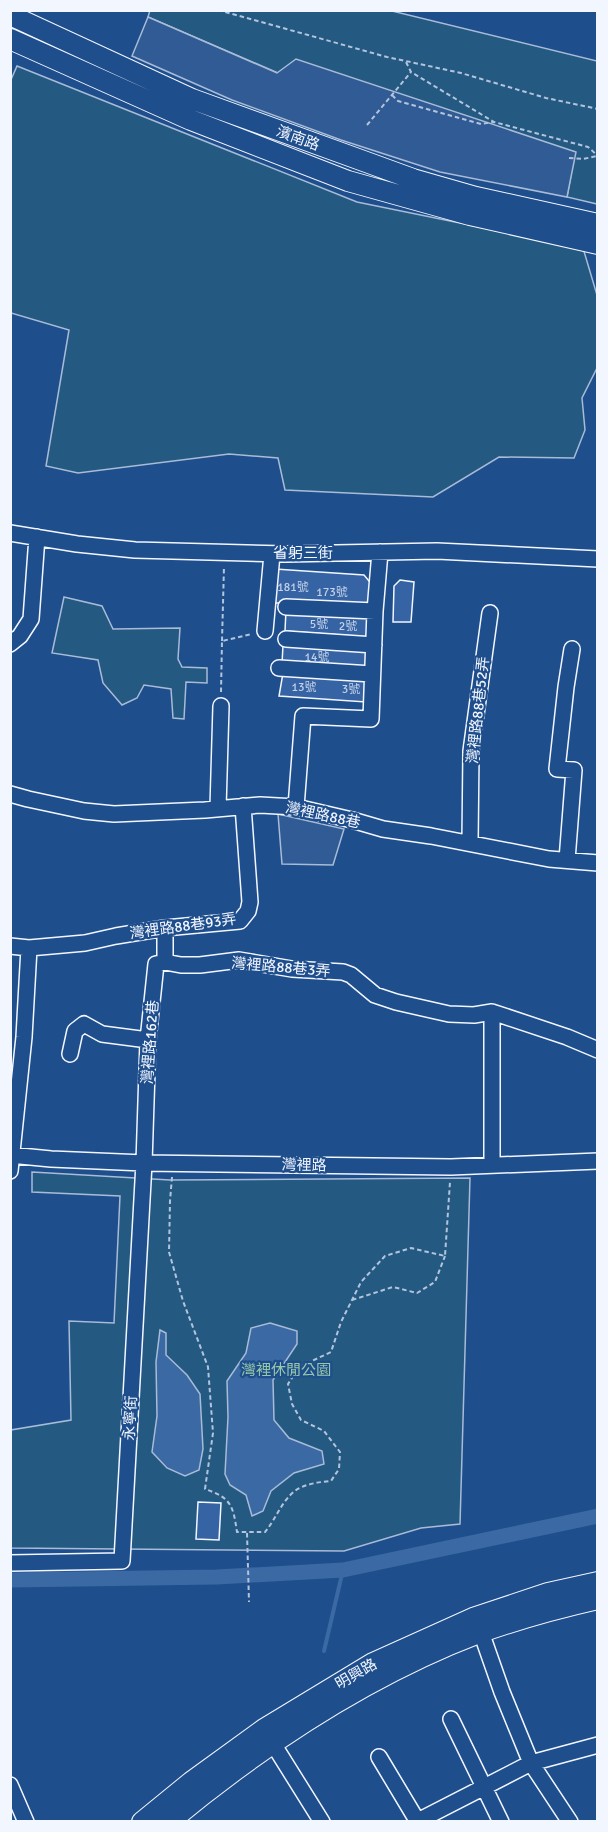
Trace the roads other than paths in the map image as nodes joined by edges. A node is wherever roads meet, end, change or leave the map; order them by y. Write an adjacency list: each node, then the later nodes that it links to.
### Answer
1 (17, 18): 2 (street); 3 (main road, 濱南路)
2 (11, 42): 4 (main road, 濱南路)
3 (597, 224)
4 (597, 244)
5 (10, 533): 6 (street, 省躬三街)
6 (37, 537): 8 (street, 省躬三街); 15 (street)
7 (380, 552): 8 (street, 省躬三街); 9 (street, 省躬三街); 11 (street)
8 (272, 554): 13 (street)
9 (597, 559)
10 (286, 607): 11 (street)
11 (375, 611): 16 (street)
12 (490, 612): 25 (street, 灣裡路88巷52弄)
13 (265, 631)
14 (286, 639): 16 (street)
15 (10, 644)
16 (374, 645): 19 (street)
17 (572, 649): 26 (street)
18 (279, 668): 19 (street)
19 (372, 674): 23 (street)
20 (221, 706): 24 (street)
21 (10, 794): 24 (street, 灣裡路88巷)
22 (243, 806): 23 (street, 灣裡路88巷); 24 (street, 灣裡路88巷); 28 (street, 灣裡路88巷93弄)
23 (296, 807): 25 (street, 灣裡路88巷)
24 (218, 808)
25 (470, 843): 26 (street, 灣裡路88巷)
26 (567, 860): 27 (street, 灣裡路88巷)
27 (597, 863)
28 (165, 928): 30 (street, 灣裡路88巷93弄); 31 (street, 灣裡路162巷)
29 (10, 946): 30 (street, 灣裡路88巷93弄)
30 (29, 948): 36 (street)
31 (165, 962): 32 (street, 灣裡路88巷3弄); 33 (street, 灣裡路162巷)
32 (492, 1012): 34 (street, 灣裡路88巷3弄); 39 (street)
33 (148, 1040): 35 (street); 38 (street, 灣裡路162巷)
34 (597, 1050)
35 (70, 1054)
36 (11, 1155): 38 (street, 灣裡路); 40 (street)
37 (597, 1161): 39 (street, 灣裡路)
38 (144, 1163): 39 (street, 灣裡路); 41 (street, 永寧街)
39 (492, 1165)
40 (10, 1172)
41 (10, 1563)
42 (597, 1582): 46 (main road, 明興路)
43 (597, 1599): 44 (main road, 明興路)
44 (480, 1632): 46 (main road, 明興路); 49 (street)
45 (452, 1719): 51 (street)
46 (268, 1736): 53 (main road, 明興路); 54 (main road, 明興路); 55 (street)
47 (597, 1745): 49 (street)
48 (379, 1757): 56 (street)
49 (531, 1763): 51 (street); 58 (street)
50 (10, 1785): 52 (street)
51 (484, 1786): 56 (street); 57 (street)
52 (26, 1821)
53 (142, 1821)
54 (169, 1821)
55 (322, 1821)
56 (418, 1821)
57 (501, 1821)
58 (570, 1821)

